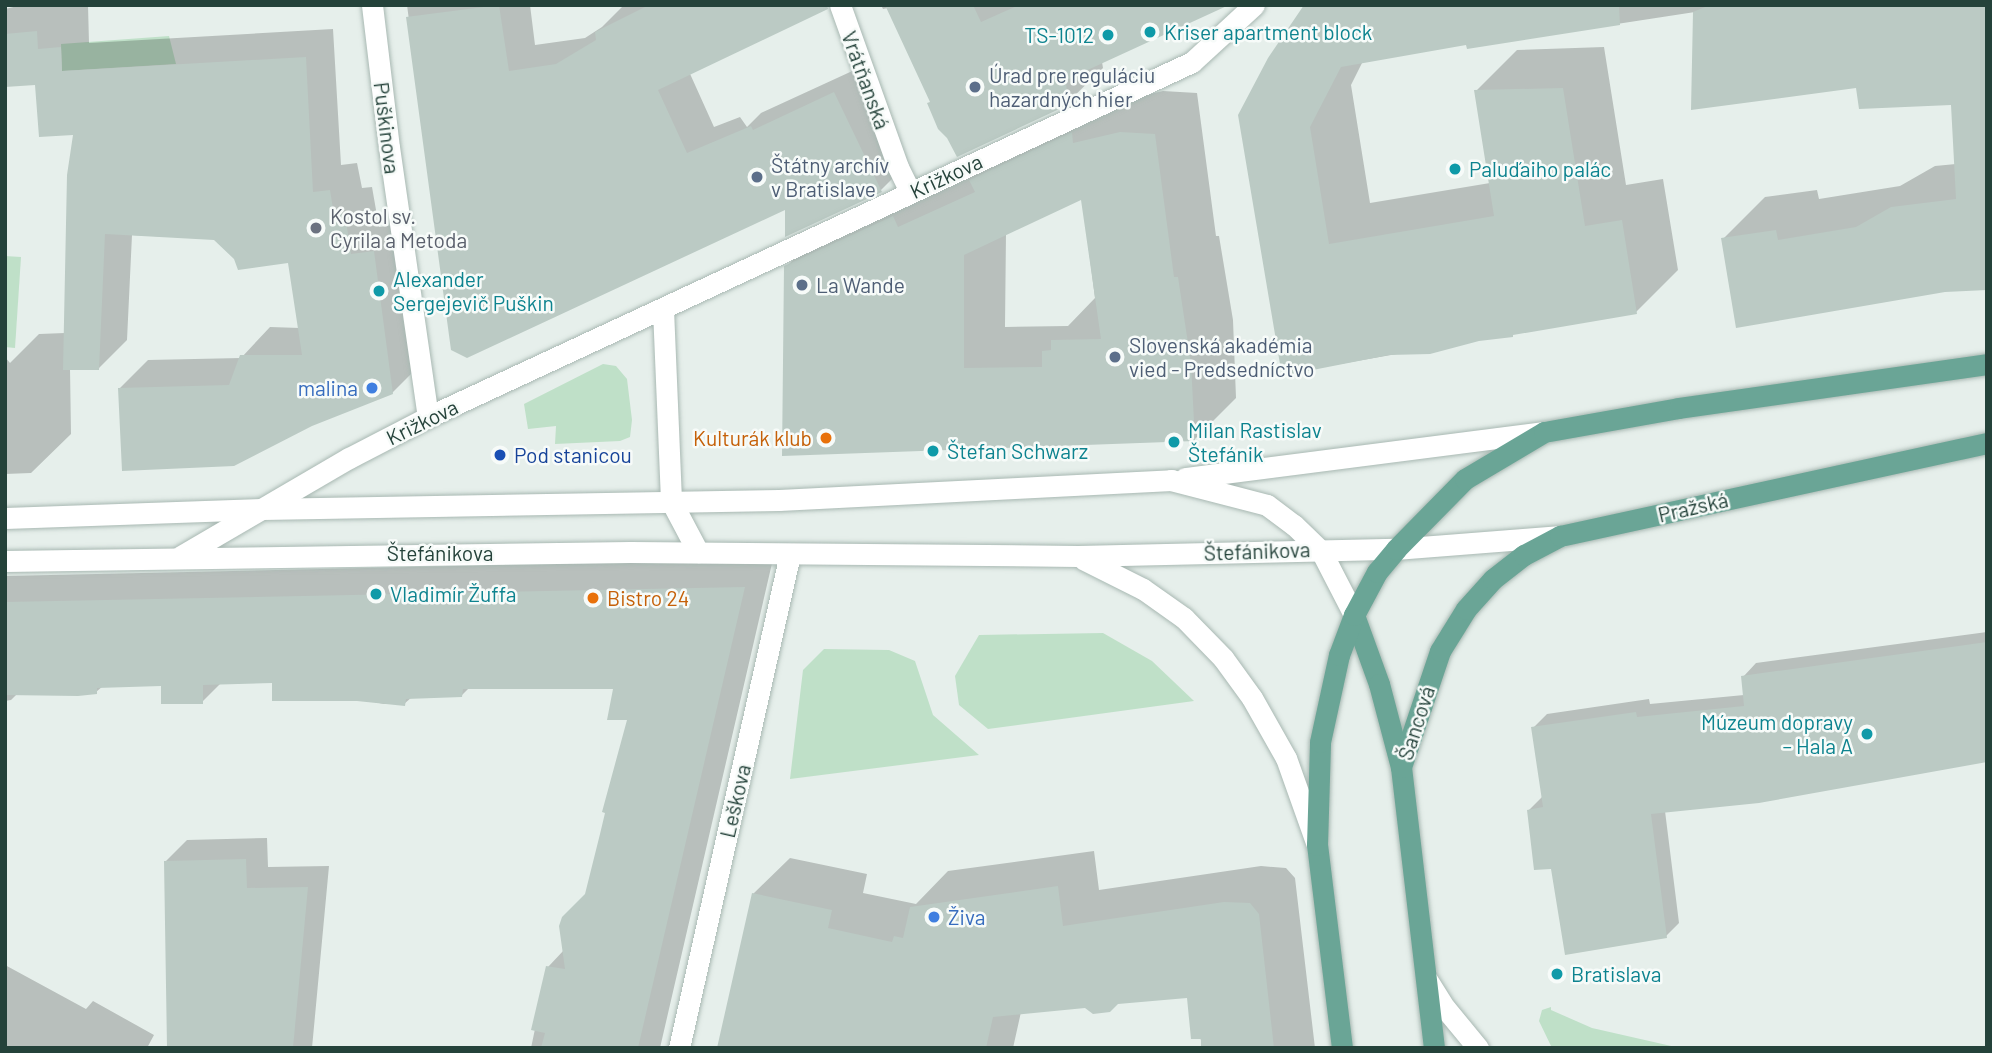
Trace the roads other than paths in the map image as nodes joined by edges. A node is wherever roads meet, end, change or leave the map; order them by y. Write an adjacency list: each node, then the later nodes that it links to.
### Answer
1 (372, 5): 7 (main road, Puškinova)
2 (840, 5): 4 (main road, Vrátňanská)
3 (1254, 5): 4 (main road, Križkova)
4 (910, 192): 5 (main road, Križkova)
5 (663, 309): 7 (main road, Križkova); 11 (main road)
6 (1987, 364): 8 (main road)
7 (428, 417): 12 (main road, Križkova)
8 (1544, 432): 10 (main road); 15 (main road)
9 (1987, 443): 14 (main road, Pražská)
10 (1171, 480): 11 (main road, Štefánikova); 16 (main road, Štefánikova)
11 (671, 501): 12 (main road, Štefánikova); 17 (main road)
12 (262, 509): 13 (main road, Štefánikova); 19 (main road, Štefánikova)
13 (5, 518)
14 (1560, 536): 15 (main road, Pražská); 23 (main road, Šancová)
15 (1396, 549): 16 (main road, Pražská); 22 (main road)
16 (1321, 551): 20 (main road, Štefánikova); 22 (main road)
17 (698, 552): 18 (main road, Štefánikova); 19 (main road, Štefánikova)
18 (790, 554): 20 (main road, Štefánikova); 26 (main road, Leškova)
19 (181, 556): 21 (main road, Štefánikova)
20 (1077, 556): 24 (main road)
21 (5, 561)
22 (1354, 615): 23 (main road); 24 (main road)
23 (1401, 767): 25 (main road, Šancová)
24 (1317, 845): 27 (main road)
25 (1426, 978): 28 (main road, Šancová); 29 (main road)
26 (679, 1048)
27 (1342, 1048)
28 (1434, 1048)
29 (1478, 1048)

